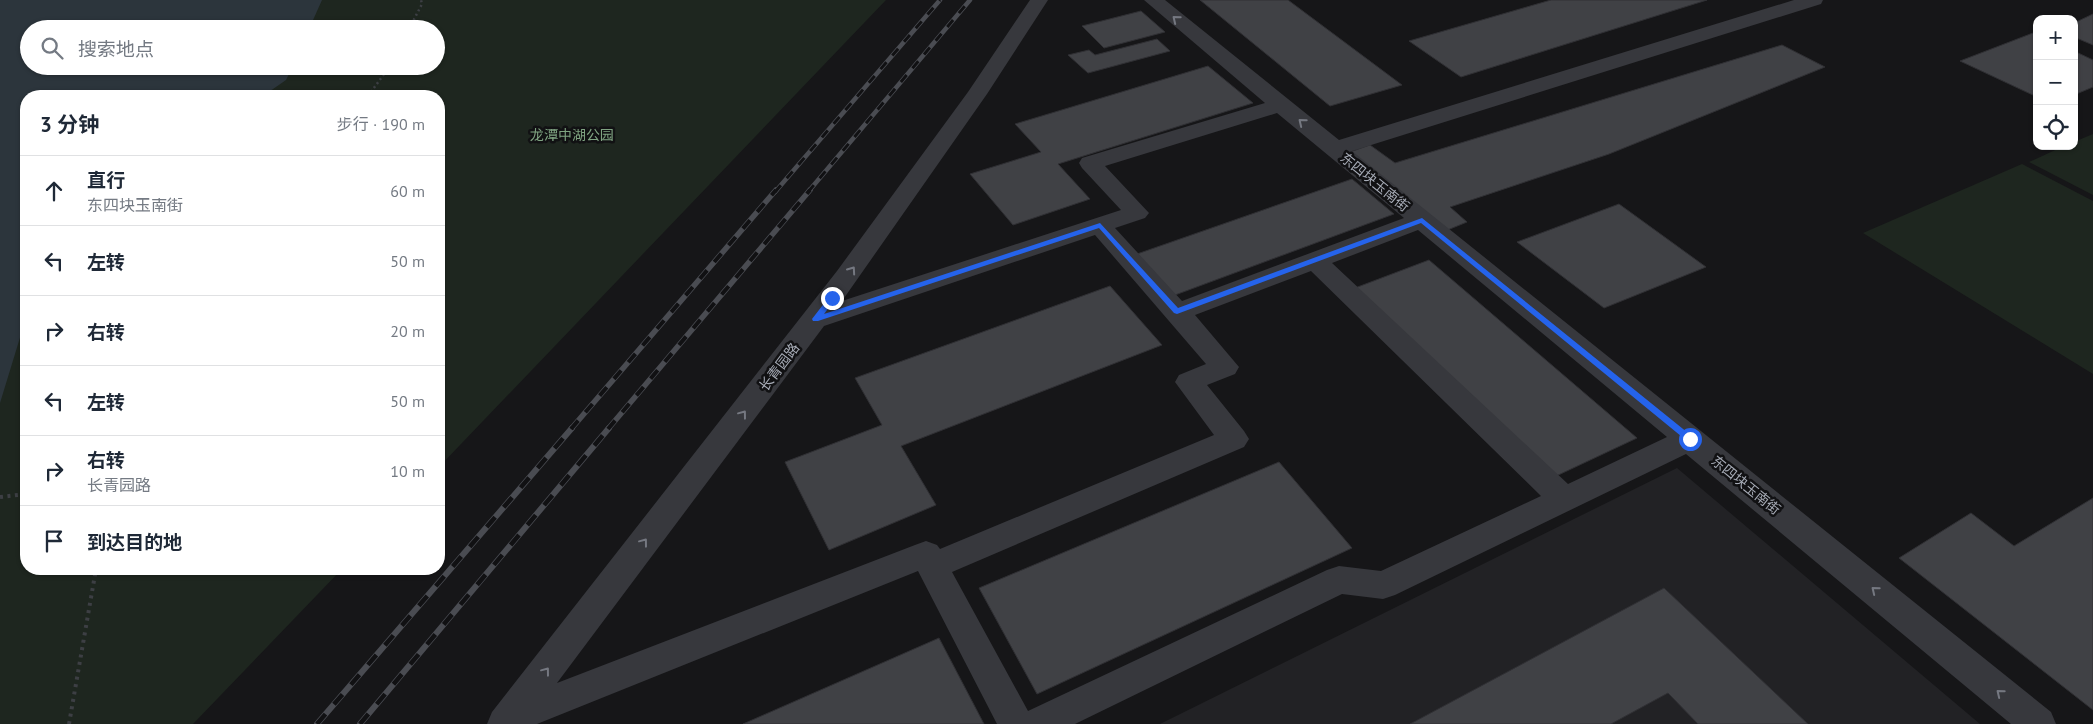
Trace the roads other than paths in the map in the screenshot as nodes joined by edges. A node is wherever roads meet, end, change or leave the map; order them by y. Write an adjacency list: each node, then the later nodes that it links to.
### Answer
1 (1039, 0): 10 (street, 长青园路, one-way to 1)
2 (1153, 0): 4 (street, 东四块玉南街, one-way to 2)
3 (1814, 0): 5 (street)
4 (1281, 105): 5 (street, 东四块玉南街, one-way to 4); 7 (street)
5 (1335, 149): 6 (street, 东四块玉南街)
6 (1422, 220): 8 (street); 11 (street, 东四块玉南街)
7 (1100, 226): 9 (street); 10 (street)
8 (1314, 260): 9 (street); 12 (street)
9 (1177, 312): 13 (street)
10 (816, 319): 14 (street, 长青园路, one-way to 10)
11 (1690, 439): 12 (street); 17 (street, 东四块玉南街, one-way to 11)
12 (1564, 499): 16 (street)
13 (932, 566): 14 (street); 15 (street)
14 (508, 721)
15 (1016, 724)
16 (1038, 724)
17 (2038, 724)

